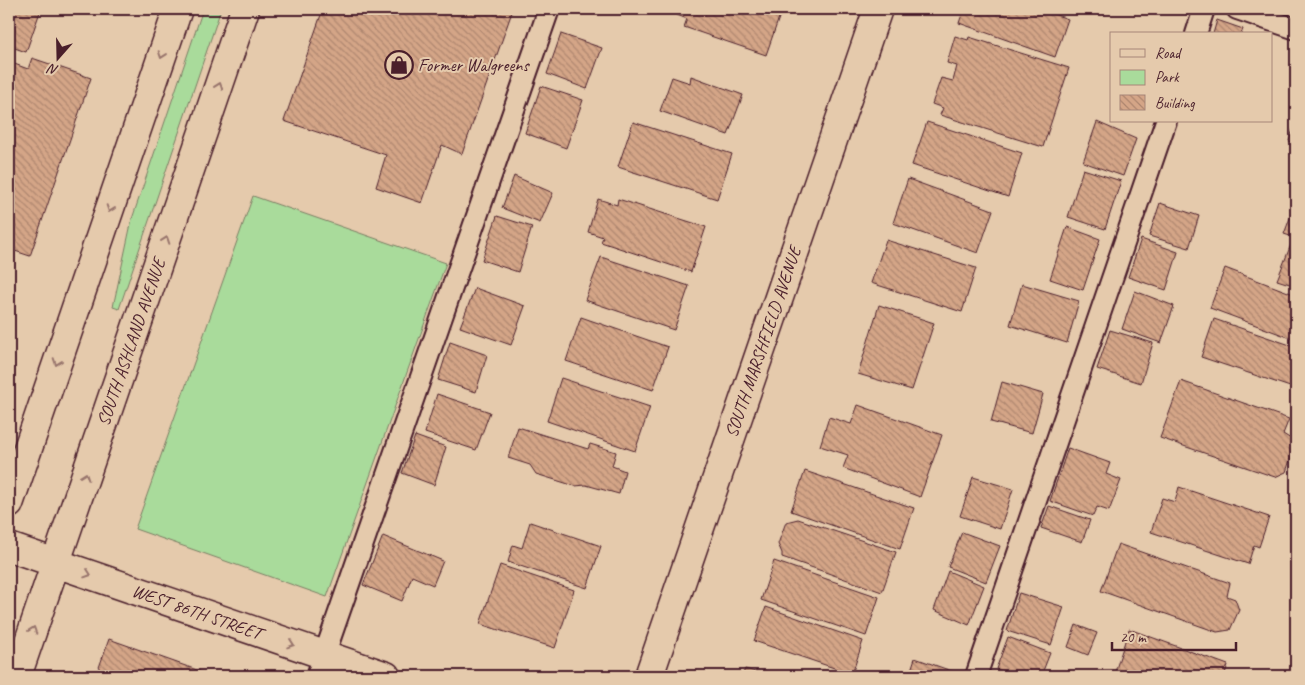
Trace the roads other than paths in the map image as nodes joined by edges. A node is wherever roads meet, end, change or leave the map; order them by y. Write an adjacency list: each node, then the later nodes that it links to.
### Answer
1 (178, 9): 10 (main road, one-way to 10)
2 (245, 9): 12 (main road, SOUTH ASHLAND AVENUE, one-way to 2)
3 (549, 9): 13 (lane)
4 (878, 9): 16 (main road, SOUTH MARSHFIELD AVENUE)
5 (1204, 9): 8 (lane)
6 (1237, 9): 7 (lane)
7 (1296, 29)
8 (1197, 32)
9 (1166, 122): 17 (lane)
10 (9, 504)
11 (9, 547): 12 (main road, WEST 86TH STREET)
12 (56, 563): 13 (main road, WEST 86TH STREET, one-way to 13); 14 (main road, SOUTH ASHLAND AVENUE, one-way to 12)
13 (320, 666): 15 (main road, WEST 86TH STREET)
14 (17, 676)
15 (386, 676)
16 (649, 676)
17 (976, 676)

